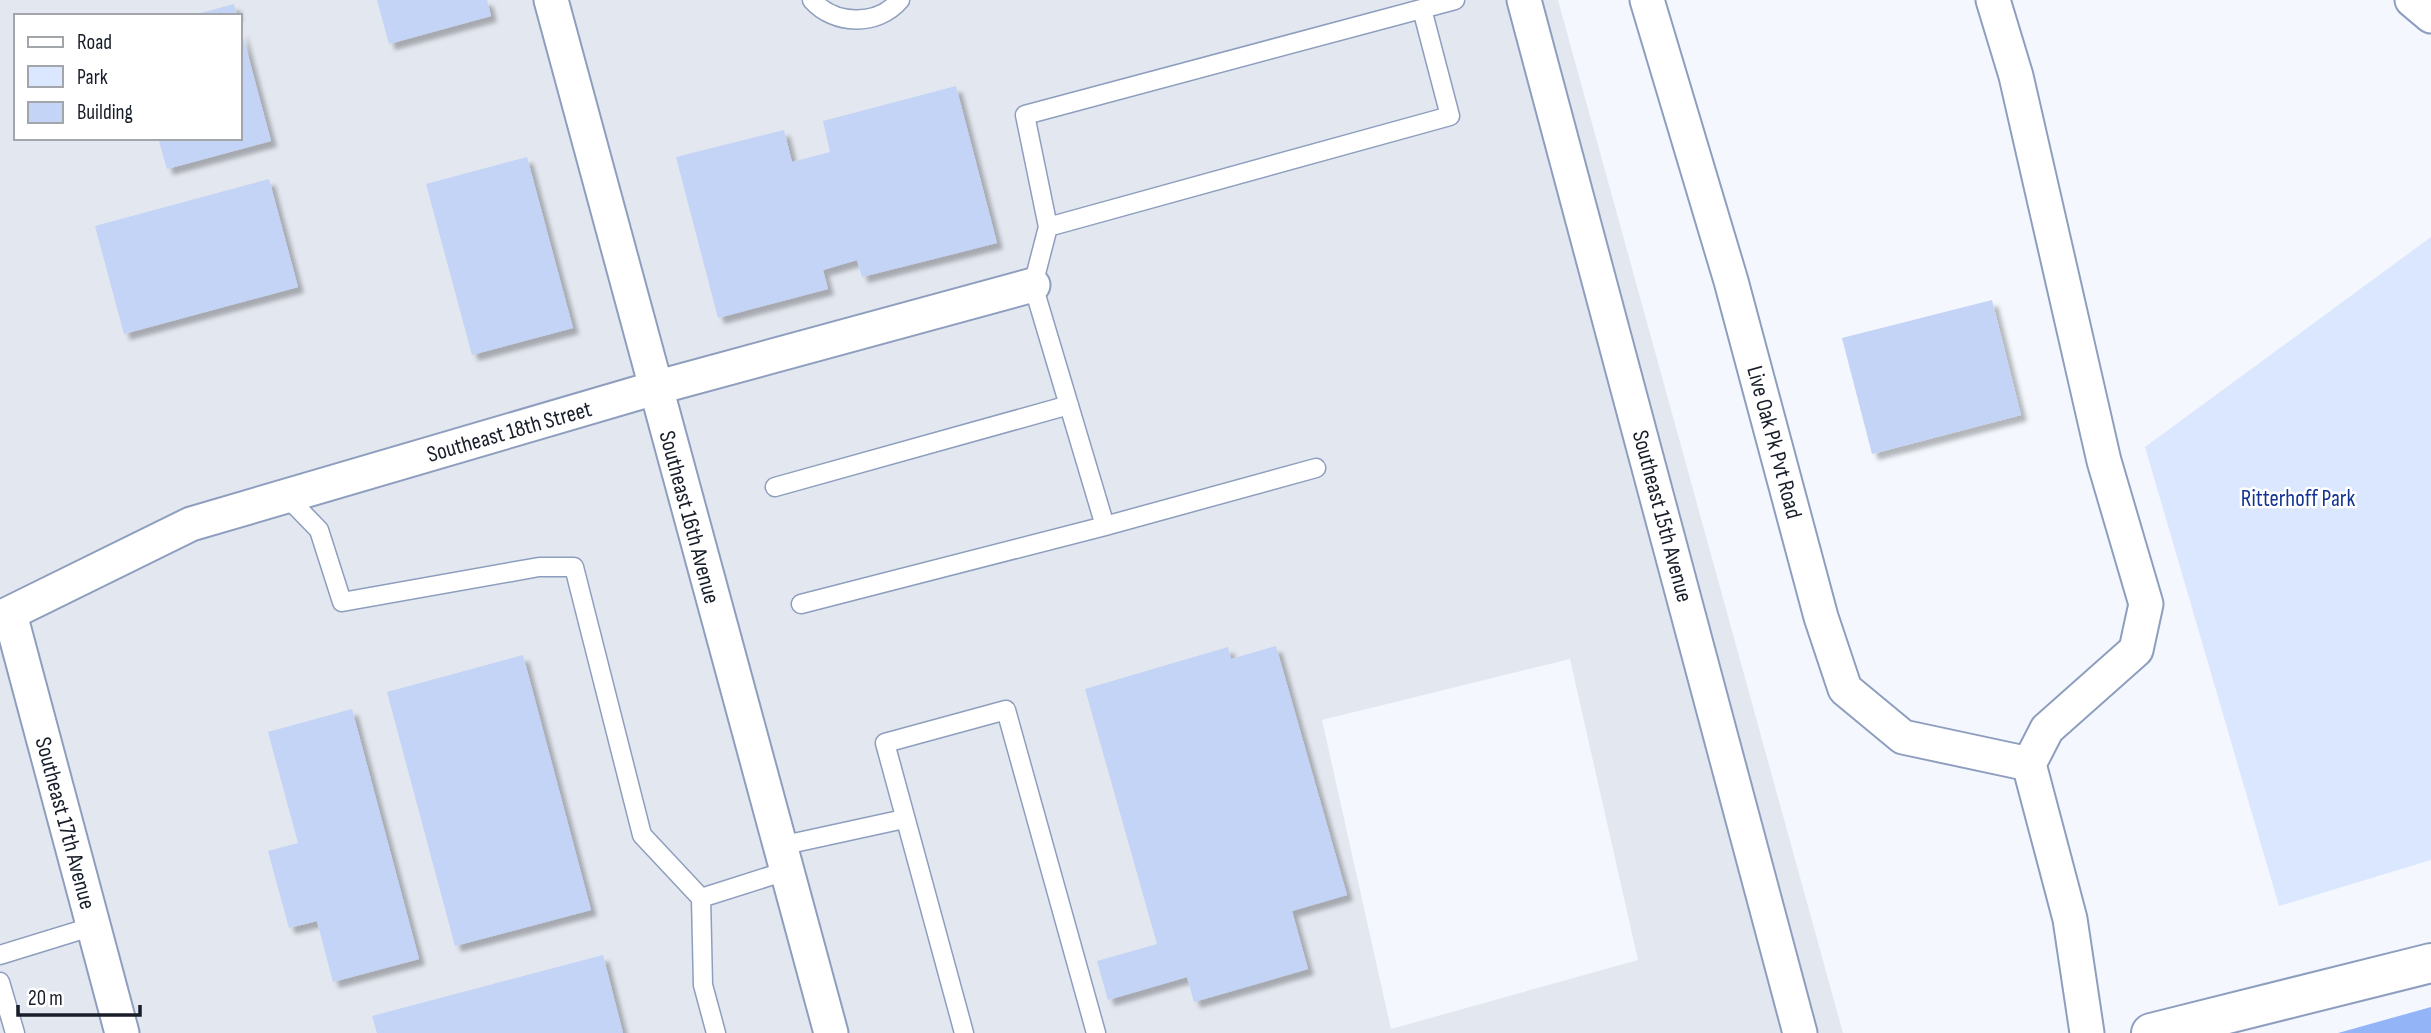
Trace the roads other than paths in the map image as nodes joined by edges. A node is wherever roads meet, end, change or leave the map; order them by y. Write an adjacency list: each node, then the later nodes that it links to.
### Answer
1 (551, 0): 13 (street, Southeast 16th Avenue)
2 (812, 0): 3 (lane)
3 (900, 0)
4 (1455, 0): 9 (lane)
5 (1524, 0): 35 (street, Southeast 15th Avenue)
6 (1647, 0): 21 (street, Live Oak Pk Pvt Road)
7 (1993, 0): 21 (street)
8 (2413, 0): 10 (street)
9 (1422, 9): 11 (lane); 11 (lane)
10 (2431, 16)
11 (1048, 227): 12 (lane)
12 (1033, 285): 13 (street, Southeast 18th Street); 14 (lane)
13 (655, 388): 17 (street, Southeast 18th Street); 23 (street, Southeast 16th Avenue)
14 (1069, 405): 16 (lane); 18 (lane)
15 (1316, 468): 18 (lane)
16 (775, 487)
17 (285, 495): 20 (street, Southeast 18th Street); 24 (lane)
18 (1105, 526): 19 (lane)
19 (801, 604)
20 (5, 616): 25 (street, Southeast 17th Avenue)
21 (2029, 764): 36 (street)
22 (904, 819): 23 (lane); 33 (lane); 34 (lane)
23 (783, 858): 24 (lane); 32 (street, Southeast 16th Avenue)
24 (701, 898): 31 (lane)
25 (94, 926): 26 (lane); 30 (street, Southeast 17th Avenue)
26 (0, 955)
27 (2431, 963): 37 (main road)
28 (0, 982): 29 (lane)
29 (15, 1033)
30 (122, 1033)
31 (716, 1033)
32 (831, 1033)
33 (964, 1033)
34 (1096, 1033)
35 (1800, 1033)
36 (2087, 1033)
37 (2151, 1033)

